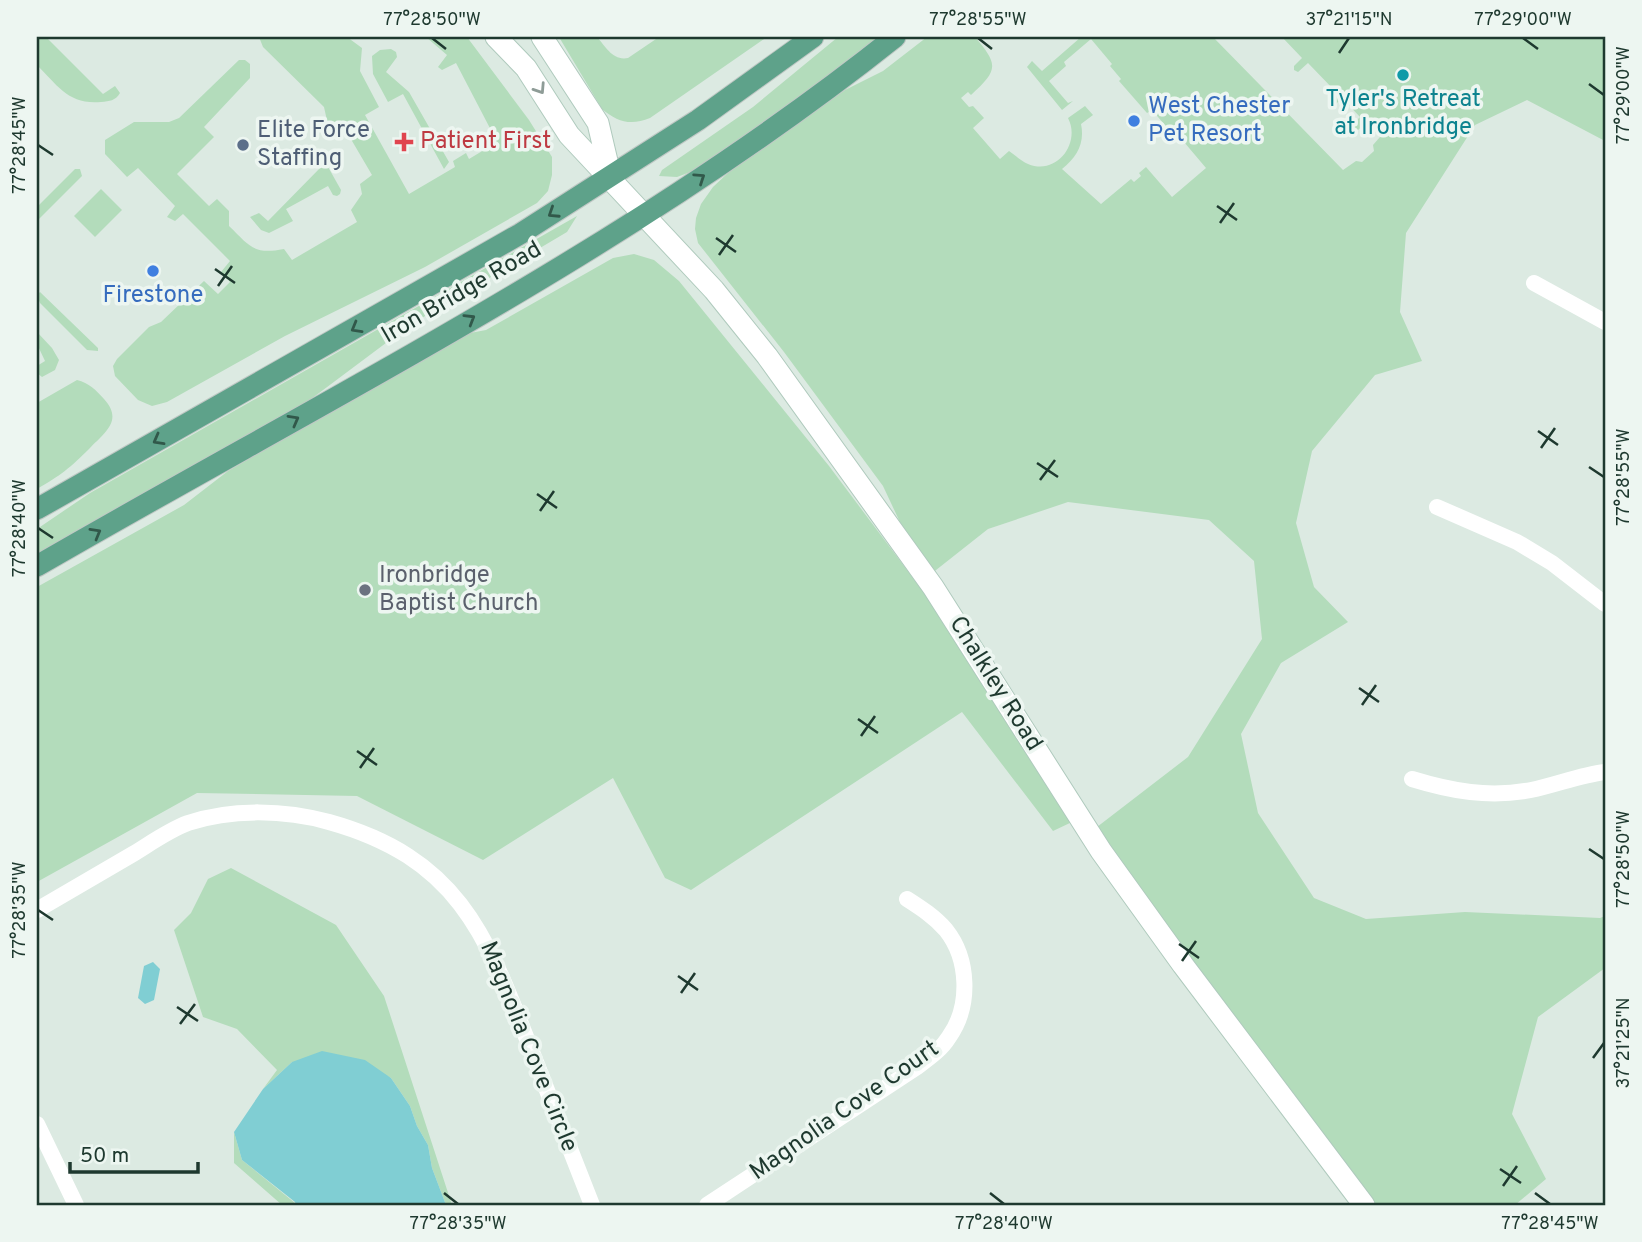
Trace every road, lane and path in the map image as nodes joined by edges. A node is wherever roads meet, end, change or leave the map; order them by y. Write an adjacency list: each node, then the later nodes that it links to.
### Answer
1 (496, 37): 5 (street, Chalkley Road, one-way to 5)
2 (542, 37): 5 (street)
3 (813, 37): 5 (main road, Iron Bridge Road)
4 (895, 37): 6 (main road, Iron Bridge Road, one-way to 4)
5 (610, 176): 6 (street, Chalkley Road); 10 (main road, Iron Bridge Road, one-way to 10)
6 (643, 215): 11 (main road, Iron Bridge Road, one-way to 6); 21 (street, Chalkley Road)
7 (1534, 283): 8 (street)
8 (1605, 322)
9 (1437, 507): 12 (street)
10 (37, 509)
11 (37, 566)
12 (1605, 604)
13 (1605, 772): 14 (street)
14 (1412, 779)
15 (907, 899): 20 (street, Magnolia Cove Court)
16 (37, 910): 19 (street, Magnolia Cove Circle)
17 (38, 1128): 18 (street)
18 (76, 1205)
19 (592, 1205)
20 (707, 1205)
21 (1364, 1205)

